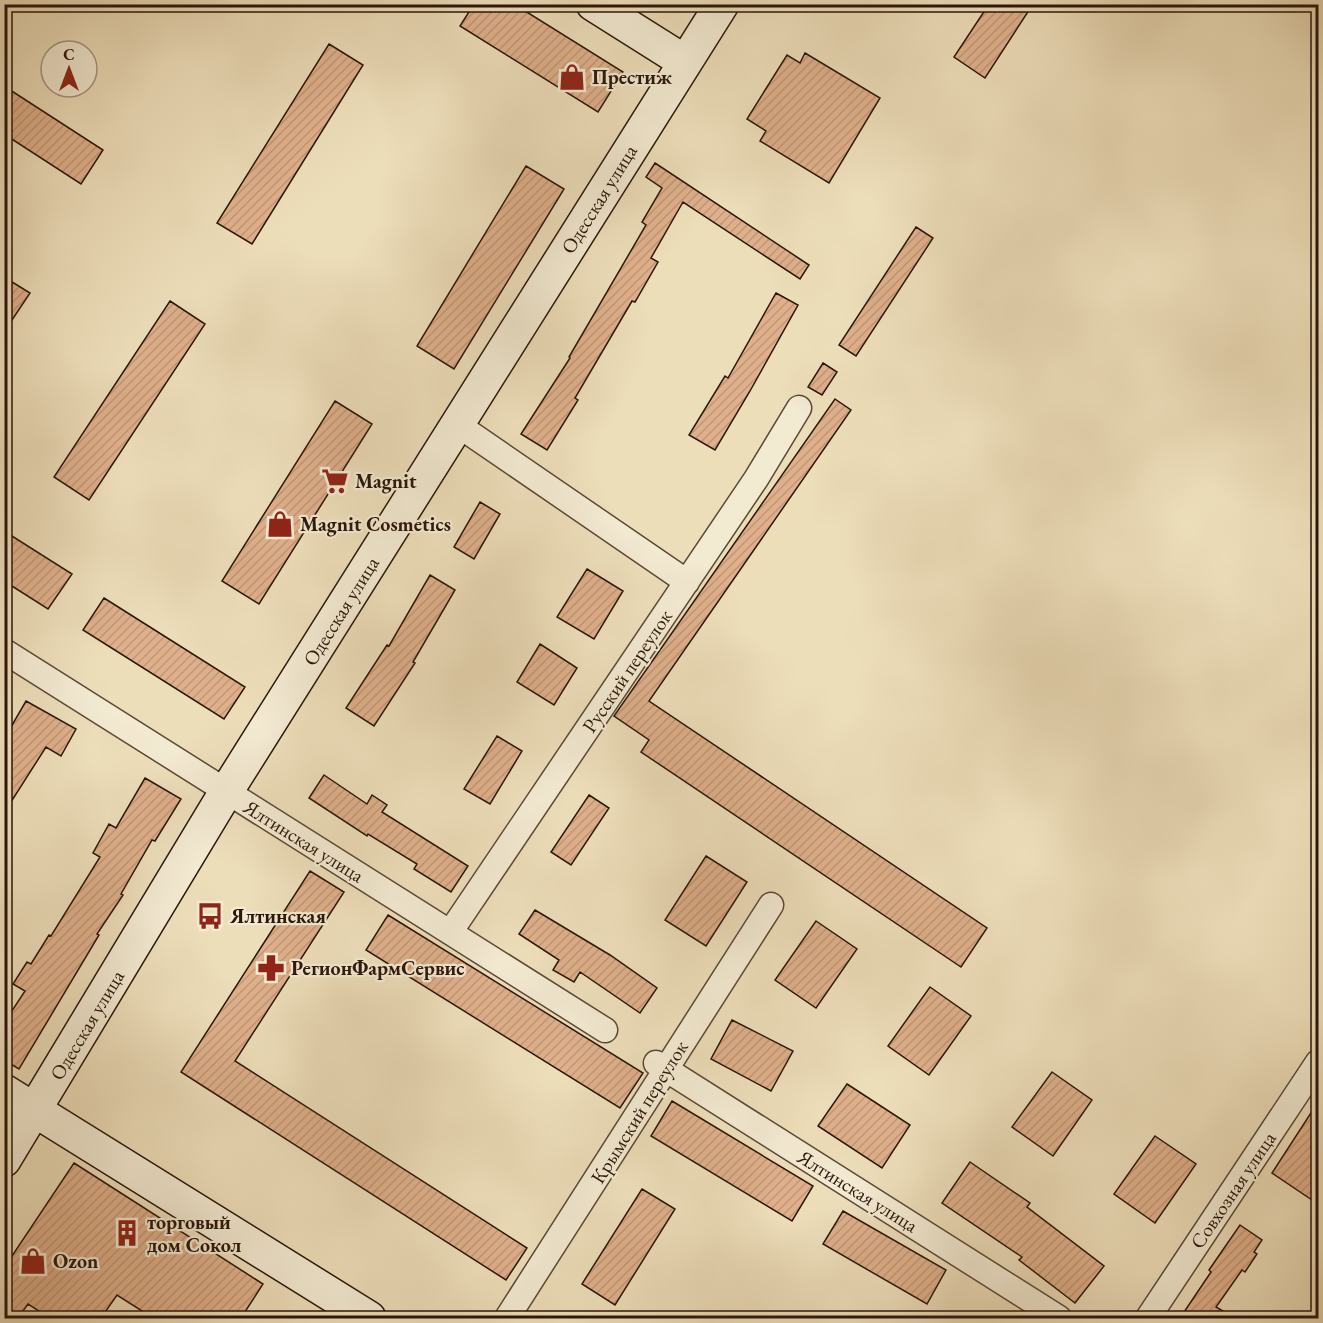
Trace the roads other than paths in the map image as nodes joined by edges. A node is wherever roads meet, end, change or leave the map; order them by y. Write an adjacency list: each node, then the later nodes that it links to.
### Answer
1 (593, 4): 3 (street)
2 (722, 4): 3 (street, Одесская улица)
3 (685, 62): 5 (street, Одесская улица)
4 (799, 408): 6 (street, Русский переулок)
5 (458, 425): 6 (street); 8 (street, Одесская улица)
6 (687, 582): 10 (street, Русский переулок)
7 (4, 651): 8 (street, Ялтинская улица)
8 (226, 792): 10 (street, Ялтинская улица); 15 (street, Одесская улица)
9 (771, 905): 13 (street, Крымский переулок)
10 (451, 931): 11 (street, Ялтинская улица)
11 (605, 1029)
12 (1318, 1062): 20 (street, Совхозная улица)
13 (661, 1066): 18 (street, Крымский переулок); 19 (street, Ялтинская улица)
14 (4, 1091): 15 (street)
15 (35, 1111): 16 (street, Одесская улица); 17 (street)
16 (4, 1160)
17 (369, 1318)
18 (507, 1318)
19 (1059, 1318)
20 (1148, 1318)

